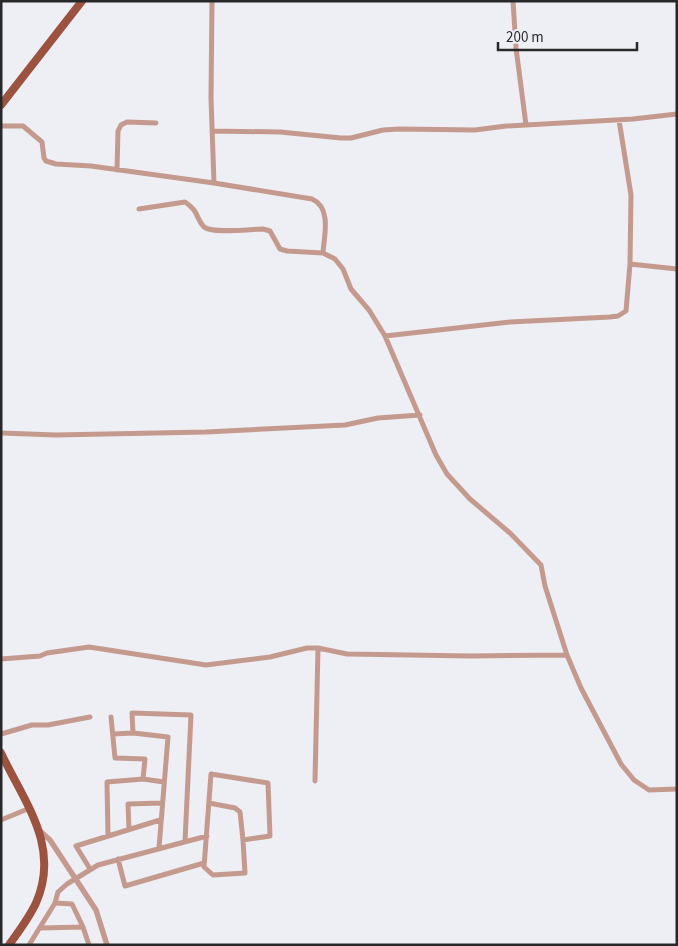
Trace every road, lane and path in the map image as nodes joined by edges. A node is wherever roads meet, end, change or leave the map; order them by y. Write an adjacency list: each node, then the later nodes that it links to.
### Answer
1 (82, 1): 4 (main road)
2 (212, 1): 10 (street)
3 (513, 1): 8 (street)
4 (1, 104)
5 (677, 114): 6 (street)
6 (620, 120): 8 (street); 15 (street)
7 (156, 123): 11 (street)
8 (526, 125): 10 (street)
9 (1, 126): 11 (street)
10 (212, 131): 12 (street)
11 (117, 170): 12 (street)
12 (214, 183): 14 (street)
13 (139, 209): 14 (street)
14 (323, 253): 17 (street)
15 (630, 264): 16 (street); 17 (street)
16 (677, 269)
17 (386, 336): 18 (street)
18 (420, 415): 19 (street); 21 (street)
19 (1, 433)
20 (318, 648): 21 (street); 22 (street); 30 (street)
21 (567, 655): 32 (street)
22 (1, 659)
23 (90, 717): 26 (street)
24 (111, 717): 27 (street)
25 (133, 733): 27 (street); 31 (street); 43 (street)
26 (1, 734)
27 (113, 734): 29 (street)
28 (1, 752): 35 (main road)
29 (143, 779): 31 (street); 40 (street)
30 (315, 781)
31 (164, 782): 33 (street)
32 (677, 789)
33 (162, 803): 37 (street); 39 (street)
34 (209, 803): 41 (street); 42 (street); 42 (street)
35 (30, 808): 36 (street); 38 (main road)
36 (1, 820)
37 (160, 820): 39 (street); 44 (street)
38 (39, 830): 48 (street); 54 (main road)
39 (129, 830): 40 (street)
40 (108, 836): 47 (street)
41 (207, 836): 43 (street); 46 (street)
42 (243, 840): 46 (street)
43 (185, 842): 44 (street)
44 (159, 848): 45 (street)
45 (118, 859): 46 (street); 47 (street)
46 (204, 863)
47 (90, 869): 48 (street)
48 (76, 878): 49 (street); 57 (street)
49 (55, 903): 50 (street); 52 (street)
50 (49, 914): 51 (street); 53 (street)
51 (51, 927): 52 (street); 53 (street)
52 (83, 927): 56 (street)
53 (40, 928): 55 (street)
54 (9, 945)
55 (29, 945)
56 (88, 945)
57 (107, 945)

